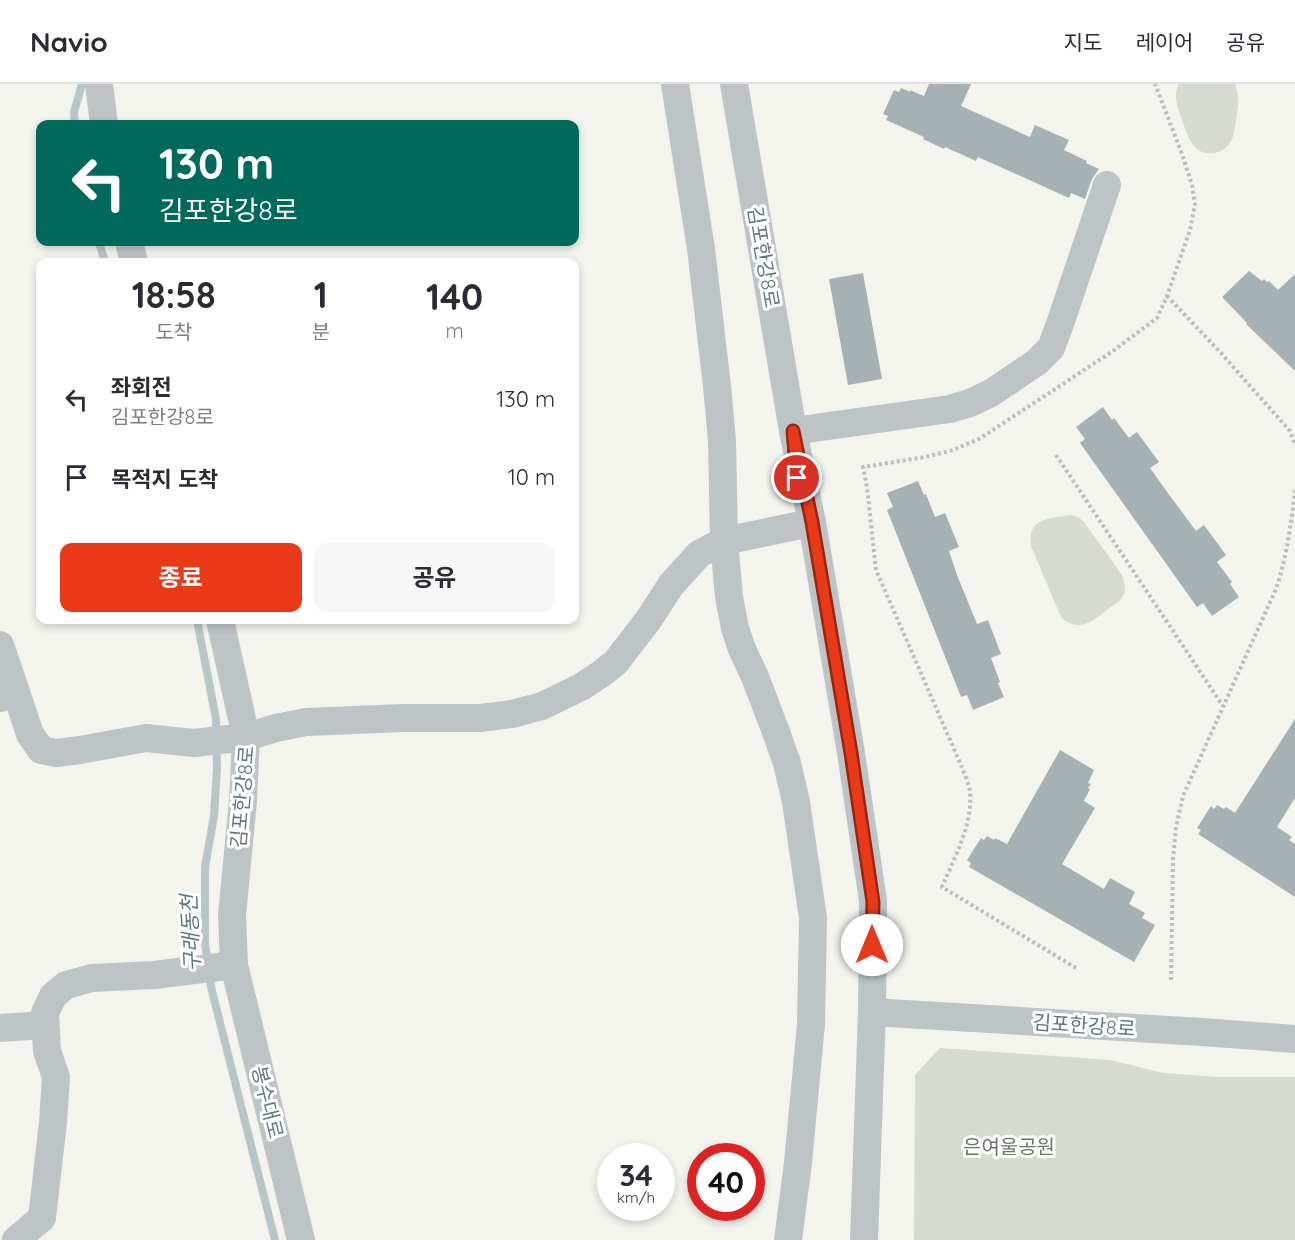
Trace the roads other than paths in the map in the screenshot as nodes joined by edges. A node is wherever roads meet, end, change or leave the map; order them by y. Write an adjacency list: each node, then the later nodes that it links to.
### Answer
1 (99, 84): 4 (street)
2 (675, 84): 8 (street)
3 (734, 84): 6 (street, 김포한강8로)
4 (104, 120)
5 (1107, 185): 6 (street)
6 (793, 431): 7 (street, 김포한강8로); 14 (street, 김포한강8로)
7 (801, 525): 8 (street, 김포한강8로); 14 (street, 김포한강8로)
8 (724, 541): 12 (street, 김포한강8로); 20 (street)
9 (220, 624): 12 (street)
10 (0, 645): 11 (street)
11 (8, 695): 12 (street)
12 (246, 737): 13 (street, 김포한강8로)
13 (217, 967): 15 (street); 19 (street, 봉수대로)
14 (872, 1012): 17 (street, 김포한강8로); 21 (street, 김포한강8로)
15 (45, 1026): 16 (street); 18 (street)
16 (0, 1028)
17 (1295, 1039)
18 (16, 1240)
19 (301, 1240)
20 (788, 1240)
21 (864, 1240)

